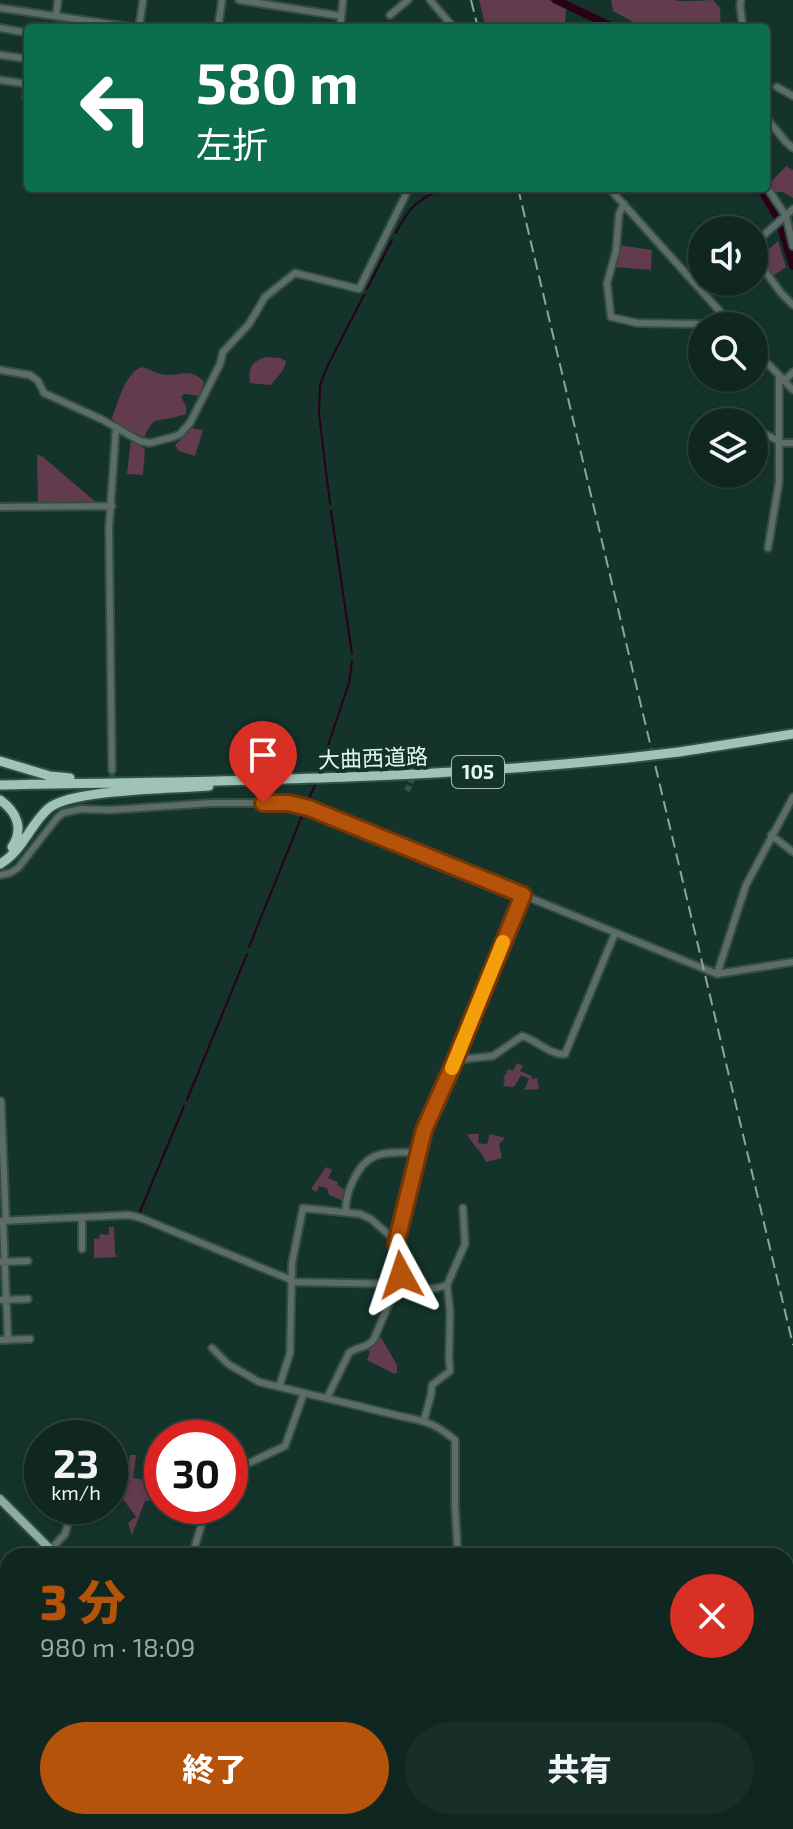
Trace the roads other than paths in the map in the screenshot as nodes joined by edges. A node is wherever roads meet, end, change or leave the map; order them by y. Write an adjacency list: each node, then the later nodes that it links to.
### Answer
1 (58, 0): 14 (street)
2 (143, 0): 17 (street)
3 (222, 0): 18 (street)
4 (239, 0): 10 (street)
5 (302, 0): 12 (street)
6 (343, 0): 15 (street)
7 (408, 0): 13 (street)
8 (430, 0): 20 (street)
9 (741, 0): 21 (street)
10 (261, 2): 12 (street)
11 (0, 8): 14 (street)
12 (300, 10): 15 (street)
13 (390, 15)
14 (56, 16): 16 (street)
15 (341, 16): 19 (street)
16 (111, 24)
17 (139, 24)
18 (219, 24)
19 (340, 24)
20 (451, 24)
21 (742, 24)
22 (0, 28): 23 (street)
23 (24, 32)
24 (0, 55): 25 (street)
25 (24, 58)
26 (0, 80): 27 (street)
27 (24, 84)
28 (777, 87): 29 (street)
29 (793, 96)
30 (770, 123): 31 (street)
31 (793, 148)
32 (407, 192): 51 (street)
33 (613, 192): 35 (street)
34 (769, 192): 37 (street)
35 (624, 204): 40 (street); 45 (street)
36 (793, 209): 37 (street)
37 (784, 217): 38 (street); 39 (street)
38 (768, 231)
39 (793, 246)
40 (688, 271)
41 (768, 275): 43 (street)
42 (710, 296): 44 (street)
43 (793, 305)
44 (722, 312)
45 (688, 324)
46 (768, 364): 49 (street)
47 (0, 370): 51 (street)
48 (793, 372): 49 (street)
49 (782, 378): 50 (street); 53 (street)
50 (793, 390)
51 (116, 427): 55 (street)
52 (768, 436): 53 (street)
53 (779, 442): 54 (street); 57 (street)
54 (793, 443)
55 (112, 506): 56 (street); 60 (street)
56 (0, 507)
57 (768, 548)
58 (793, 734): 61 (highway, 大曲西道路 / 105, bridge)
59 (0, 761): 62 (highway)
60 (112, 770)
61 (328, 778): 62 (highway, 大曲西道路 / 105); 71 (highway)
62 (104, 783): 63 (highway, 大曲西道路 / 105)
63 (0, 785)
64 (793, 797): 68 (street)
65 (111, 798): 67 (street)
66 (0, 800): 70 (highway)
67 (110, 810): 72 (street); 73 (street)
68 (771, 835): 69 (street); 76 (street)
69 (793, 852)
70 (0, 857)
71 (0, 864)
72 (0, 875)
73 (523, 895): 74 (street); 77 (street)
74 (615, 933): 76 (street); 77 (street)
75 (793, 962): 76 (street)
76 (717, 974)
77 (453, 1065): 80 (street)
78 (1, 1101): 79 (street)
79 (1, 1147): 84 (street)
80 (418, 1152): 82 (street); 85 (street)
81 (463, 1208): 91 (street)
82 (346, 1212): 85 (street); 89 (street)
83 (82, 1218): 84 (street); 86 (street); 89 (street)
84 (3, 1221): 88 (street)
85 (396, 1241): 90 (street)
86 (82, 1249)
87 (28, 1261): 88 (street)
88 (2, 1262): 93 (street)
89 (291, 1281): 90 (street); 97 (street)
90 (397, 1284): 91 (street); 99 (street)
91 (447, 1285): 100 (street)
92 (28, 1299): 93 (street)
93 (3, 1300): 95 (street)
94 (30, 1339): 95 (street)
95 (4, 1340)
96 (212, 1348): 97 (street)
97 (279, 1387): 98 (street)
98 (304, 1393): 99 (street); 101 (street)
99 (327, 1398): 100 (street)
100 (424, 1420): 108 (street)
101 (248, 1463)
102 (0, 1499): 105 (main road)
103 (68, 1524): 106 (street)
104 (202, 1524): 107 (street)
105 (49, 1548)
106 (57, 1548)
107 (194, 1548)
108 (458, 1548)

